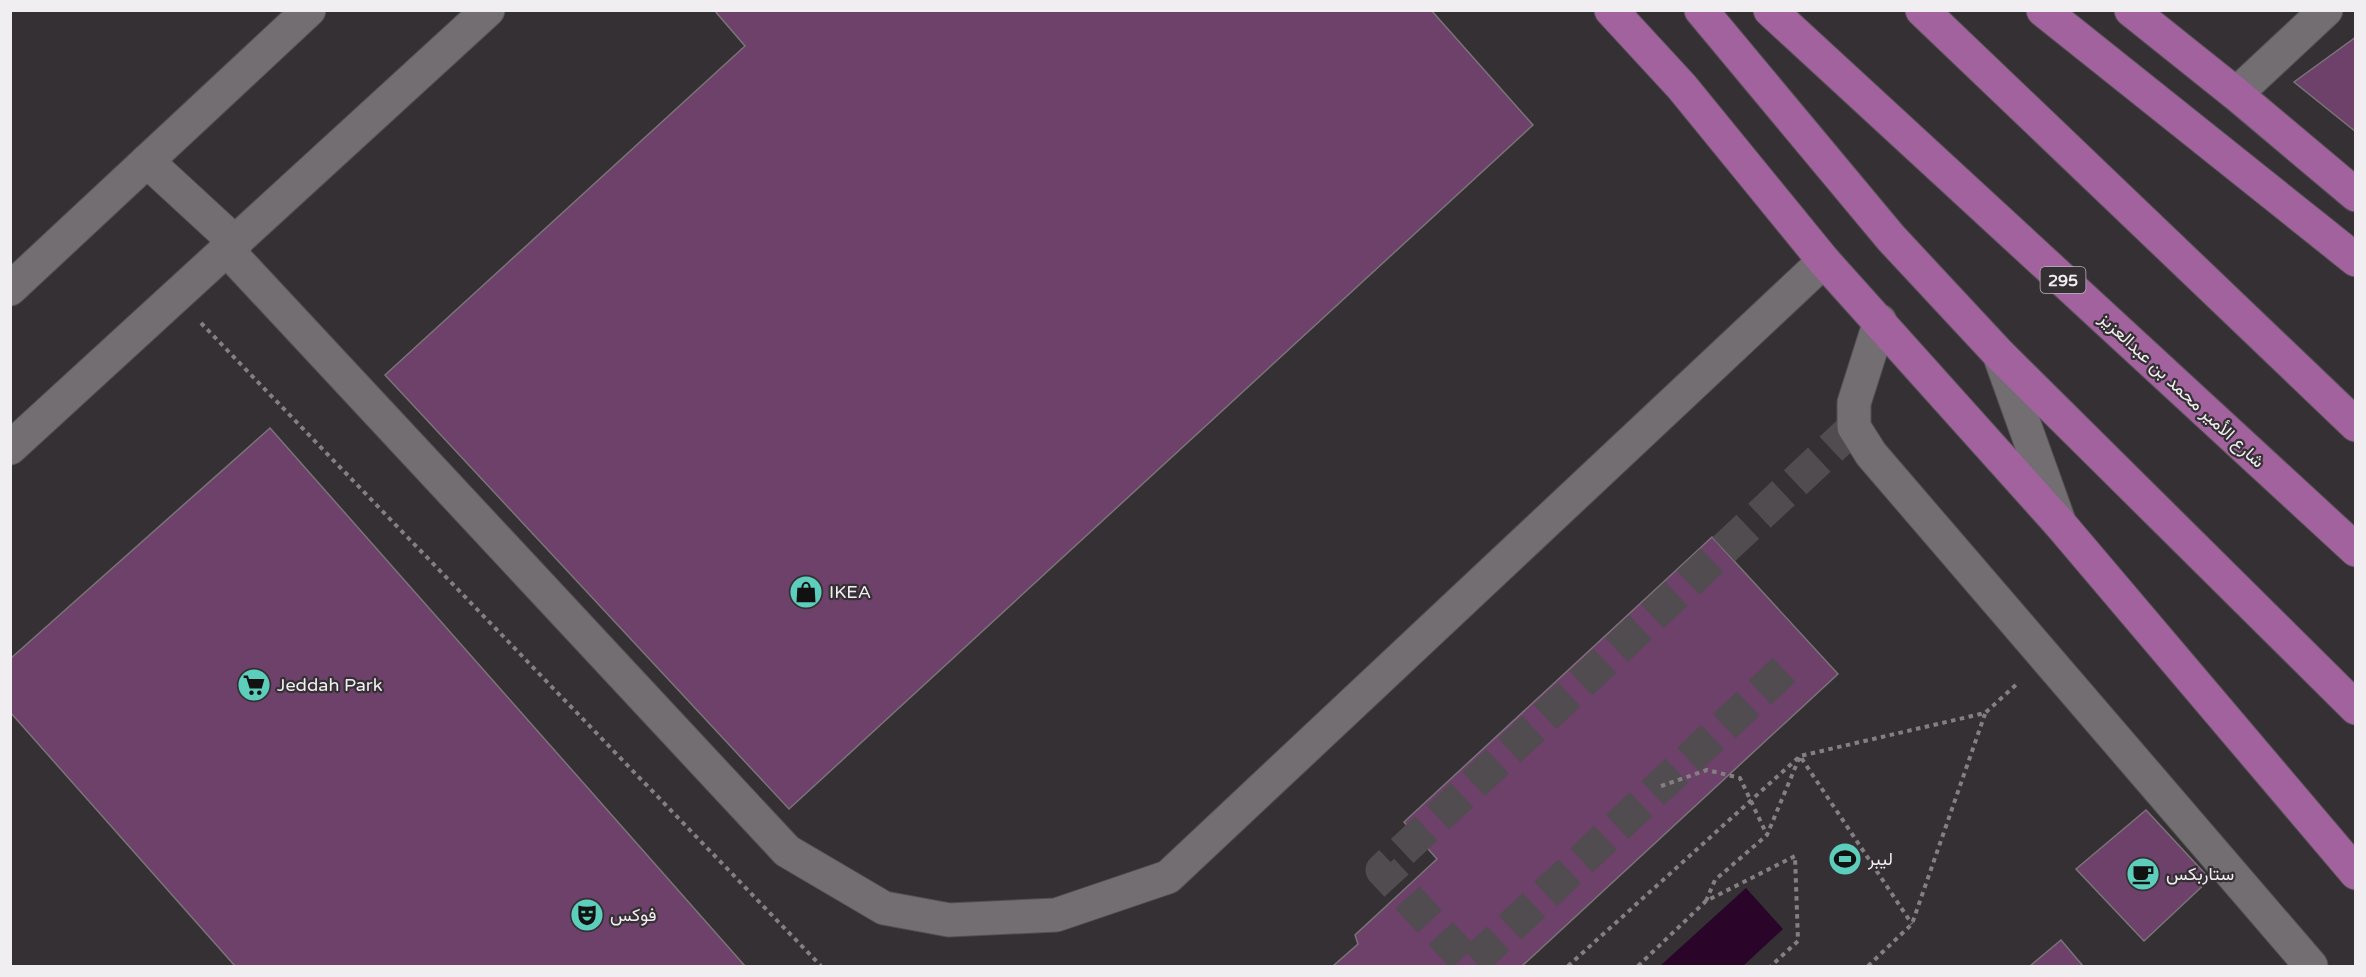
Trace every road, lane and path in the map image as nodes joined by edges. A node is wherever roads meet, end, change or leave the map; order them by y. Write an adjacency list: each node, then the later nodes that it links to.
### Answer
1 (309, 10): 11 (street)
2 (488, 10): 13 (street)
3 (1611, 10): 14 (main road)
4 (1701, 10): 19 (main road)
5 (1770, 10): 23 (main road, شارع الأمير محمد بن عبدالعزيز / 295)
6 (1922, 10): 20 (main road)
7 (2043, 10): 15 (main road)
8 (2131, 10): 10 (main road)
9 (2326, 10): 10 (street)
10 (2236, 94): 12 (main road)
11 (147, 161): 13 (street); 16 (street)
12 (2355, 195)
13 (232, 247): 14 (street); 17 (street)
14 (1824, 261): 18 (main road)
15 (2355, 261)
16 (10, 289)
17 (176, 297): 21 (street); 34 (path)
18 (1880, 321): 22 (main road); 24 (street)
19 (1999, 354): 22 (street); 25 (main road)
20 (2355, 425)
21 (10, 448)
22 (2060, 524): 31 (main road)
23 (2355, 550)
24 (2046, 658): 26 (path); 39 (street)
25 (2355, 708)
26 (1985, 713): 27 (path); 33 (path)
27 (1800, 756): 29 (path); 30 (path); 33 (path)
28 (1661, 786): 29 (path)
29 (1751, 801): 30 (path); 35 (path)
30 (1767, 836): 32 (path)
31 (2355, 873)
32 (1706, 901): 36 (path); 37 (path)
33 (1912, 924): 38 (path)
34 (821, 966)
35 (1568, 966)
36 (1638, 966)
37 (1771, 966)
38 (1868, 966)
39 (2310, 966)

